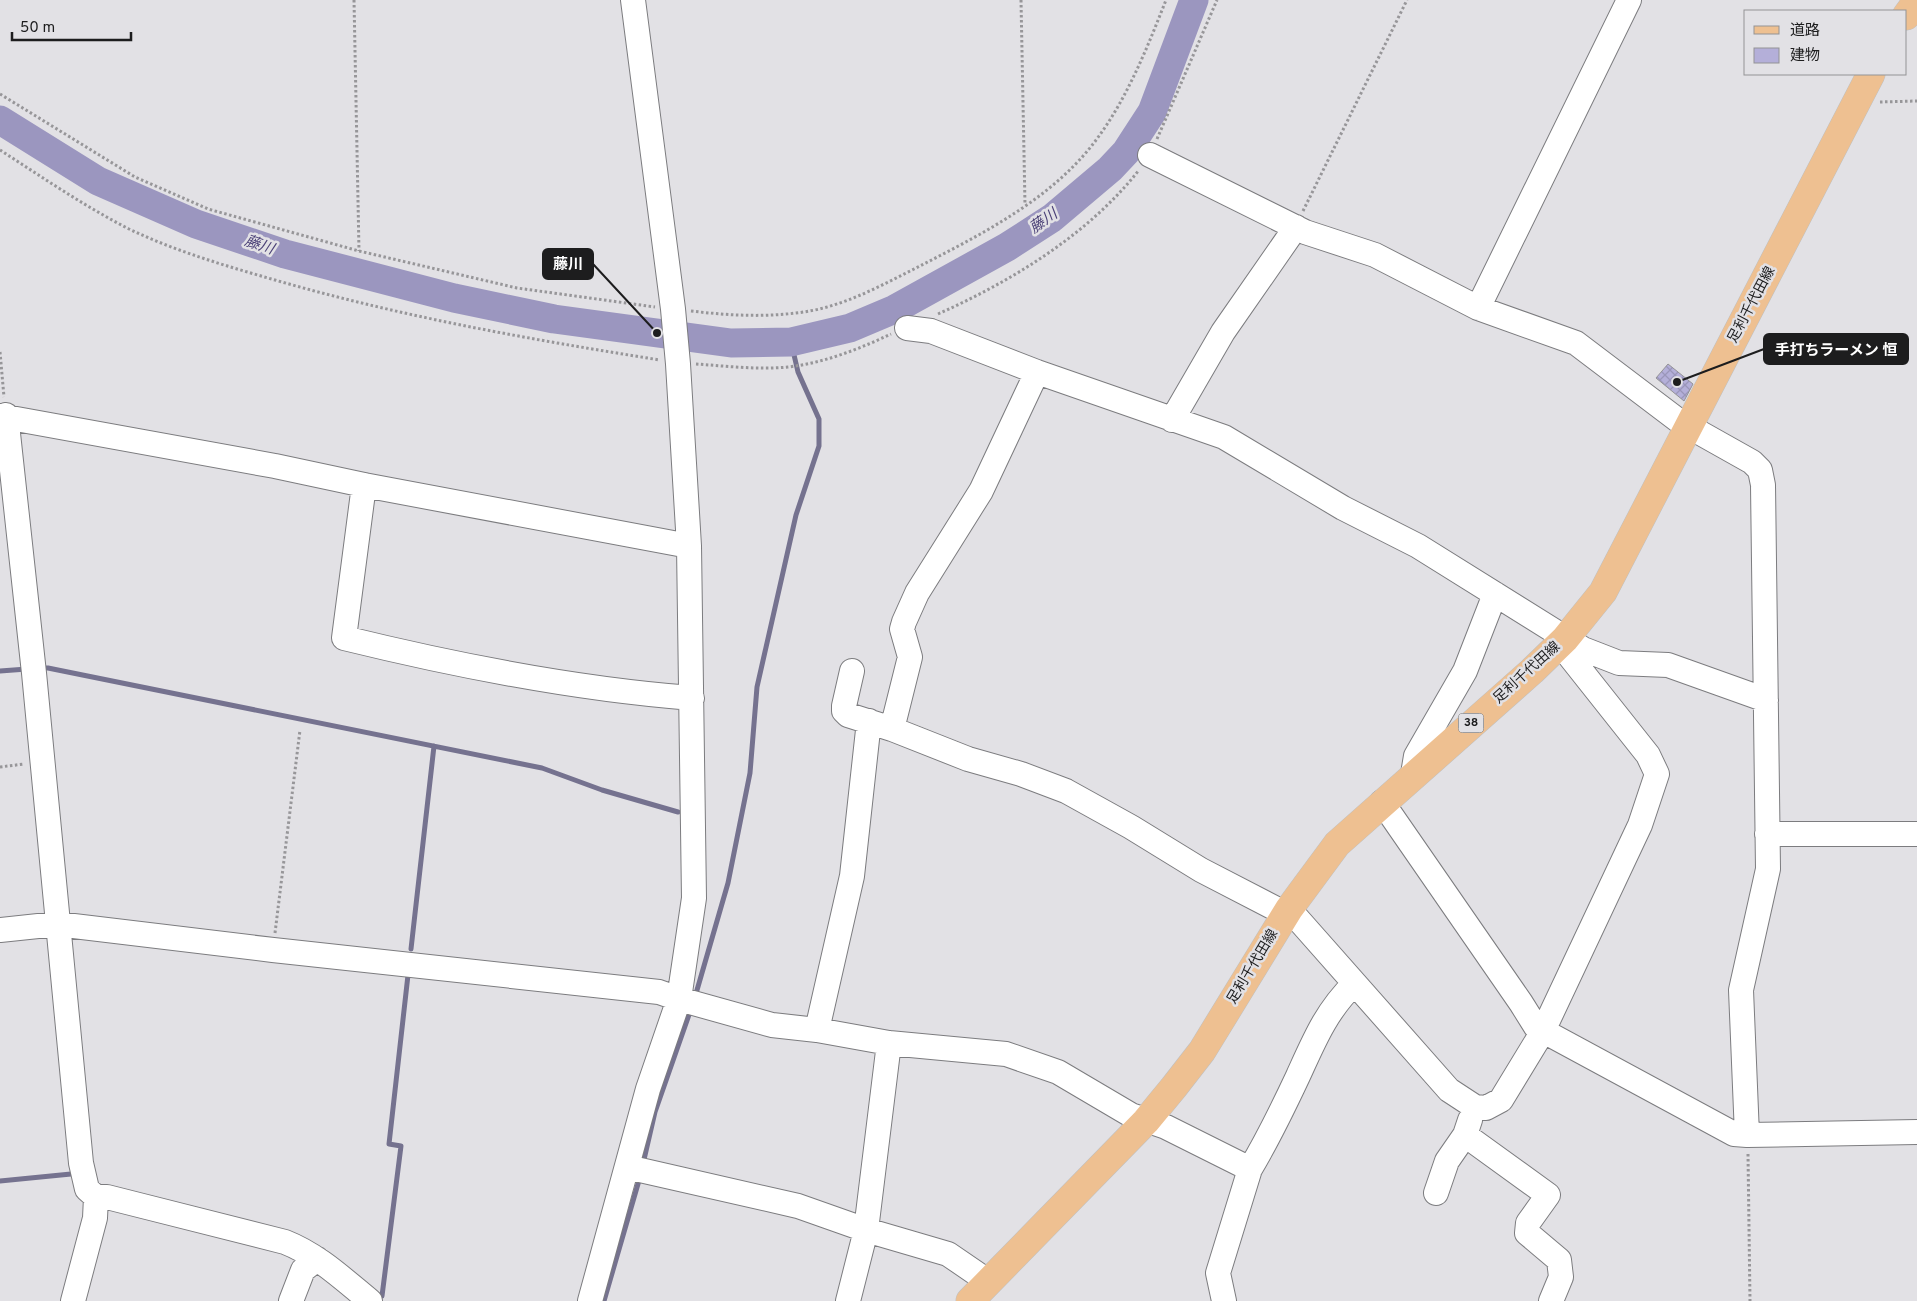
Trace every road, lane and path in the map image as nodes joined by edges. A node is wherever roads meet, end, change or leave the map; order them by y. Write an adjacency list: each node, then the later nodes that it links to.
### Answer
1 (354, 0): 18 (path)
2 (633, 0): 20 (street)
3 (1021, 0): 16 (path)
4 (1166, 0): 16 (path)
5 (1217, 0): 15 (path)
6 (1407, 0): 17 (path)
7 (1629, 0): 19 (street)
8 (1917, 1): 9 (main road)
9 (1907, 15)
10 (1871, 75): 13 (main road, 足利千代田線 / 38)
11 (0, 94): 18 (path)
12 (1917, 101): 13 (path)
13 (1858, 102): 27 (main road, 足利千代田線 / 38)
14 (0, 150): 23 (path)
15 (1150, 155): 17 (street); 21 (path)
16 (1025, 206): 20 (path)
17 (1296, 227): 19 (street); 26 (street)
18 (359, 251): 20 (path)
19 (1478, 308): 27 (street)
20 (673, 311): 23 (street)
21 (907, 328): 23 (path); 24 (street)
22 (0, 352): 25 (path)
23 (678, 361): 29 (street)
24 (1037, 372): 26 (street); 36 (street)
25 (3, 416): 28 (street); 38 (street)
26 (1172, 420): 30 (street)
27 (1689, 426): 31 (main road, 足利千代田線 / 38); 34 (street)
28 (364, 486): 29 (street); 33 (street)
29 (689, 546): 33 (street)
30 (1495, 594): 31 (street); 40 (street)
31 (1562, 642): 34 (street); 40 (main road, 足利千代田線 / 38); 51 (street)
32 (852, 671): 35 (street)
33 (692, 698): 49 (street)
34 (1766, 700): 42 (street)
35 (869, 721): 36 (street); 50 (street)
36 (892, 729): 44 (street)
37 (300, 730): 47 (path)
38 (42, 763): 39 (path); 45 (street)
39 (0, 767)
40 (1413, 774): 41 (main road, 足利千代田線 / 38)
41 (1382, 802): 44 (main road, 足利千代田線 / 38); 51 (street)
42 (1767, 834): 43 (street); 57 (street)
43 (1917, 834)
44 (1287, 911): 48 (street); 54 (main road, 足利千代田線 / 38)
45 (57, 924): 46 (street); 47 (street); 61 (street)
46 (0, 930)
47 (273, 950): 49 (street)
48 (1354, 984): 53 (street); 59 (street)
49 (679, 999): 50 (street); 58 (street)
50 (818, 1030): 52 (street)
51 (1543, 1031): 53 (street); 57 (street)
52 (890, 1043): 54 (street); 62 (street)
53 (1475, 1107): 56 (street)
54 (1146, 1121): 59 (street); 64 (main road, 足利千代田線 / 38)
55 (1917, 1132): 57 (street)
56 (1465, 1135): 60 (street); 72 (street)
57 (1747, 1136): 73 (path)
58 (627, 1167): 62 (street); 68 (street)
59 (1250, 1169): 71 (street)
60 (1436, 1193)
61 (96, 1197): 63 (street); 65 (street)
62 (866, 1230): 64 (street); 69 (street)
63 (317, 1259): 66 (street); 67 (street)
64 (989, 1282): 70 (main road, 足利千代田線 / 38)
65 (73, 1301)
66 (291, 1301)
67 (370, 1301)
68 (590, 1301)
69 (848, 1301)
70 (970, 1301)
71 (1224, 1301)
72 (1551, 1301)
73 (1750, 1301)

